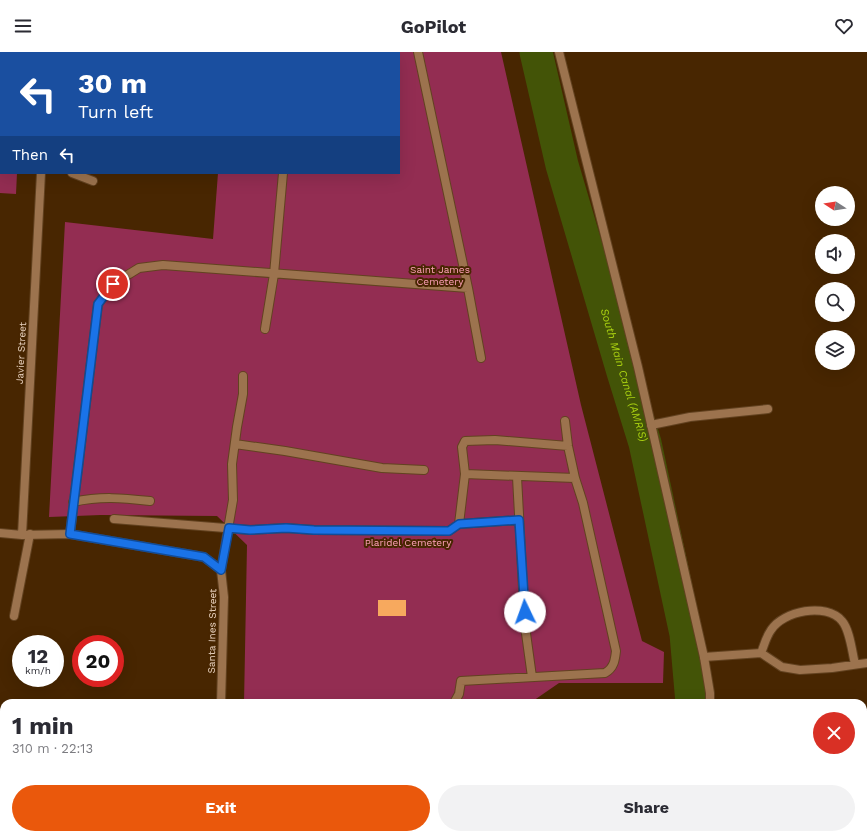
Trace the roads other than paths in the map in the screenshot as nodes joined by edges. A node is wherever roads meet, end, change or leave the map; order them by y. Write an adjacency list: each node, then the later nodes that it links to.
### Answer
1 (418, 52): 8 (street)
2 (559, 52): 14 (street)
3 (41, 174): 28 (street, Javier Street)
4 (75, 174): 6 (street)
5 (283, 174): 7 (street)
6 (93, 180)
7 (274, 274): 8 (street); 9 (street); 22 (street)
8 (468, 288): 10 (street)
9 (265, 329)
10 (481, 358)
11 (243, 376): 15 (street, Santa Ines Street)
12 (768, 409): 14 (street)
13 (565, 420): 16 (street)
14 (651, 425): 33 (street)
15 (235, 444): 17 (street); 26 (street, Santa Ines Street)
16 (568, 446): 18 (street); 20 (street)
17 (424, 470)
18 (464, 474): 19 (street); 25 (street)
19 (517, 477): 20 (street); 24 (street)
20 (575, 478): 36 (street)
21 (150, 501): 22 (street)
22 (73, 502): 29 (street)
23 (114, 519): 26 (street)
24 (519, 520): 25 (street); 36 (street)
25 (459, 524): 26 (street)
26 (229, 528): 30 (street, Santa Ines Street)
27 (0, 533): 28 (street)
28 (26, 534): 29 (street); 31 (street, Javier Street)
29 (70, 534): 30 (street)
30 (221, 570): 37 (street, Santa Ines Street)
31 (14, 616)
32 (761, 653): 33 (street); 35 (street); 35 (street)
33 (704, 657): 39 (street)
34 (867, 663): 35 (street)
35 (855, 664)
36 (532, 677): 38 (street)
37 (221, 699)
38 (456, 699)
39 (710, 699)

